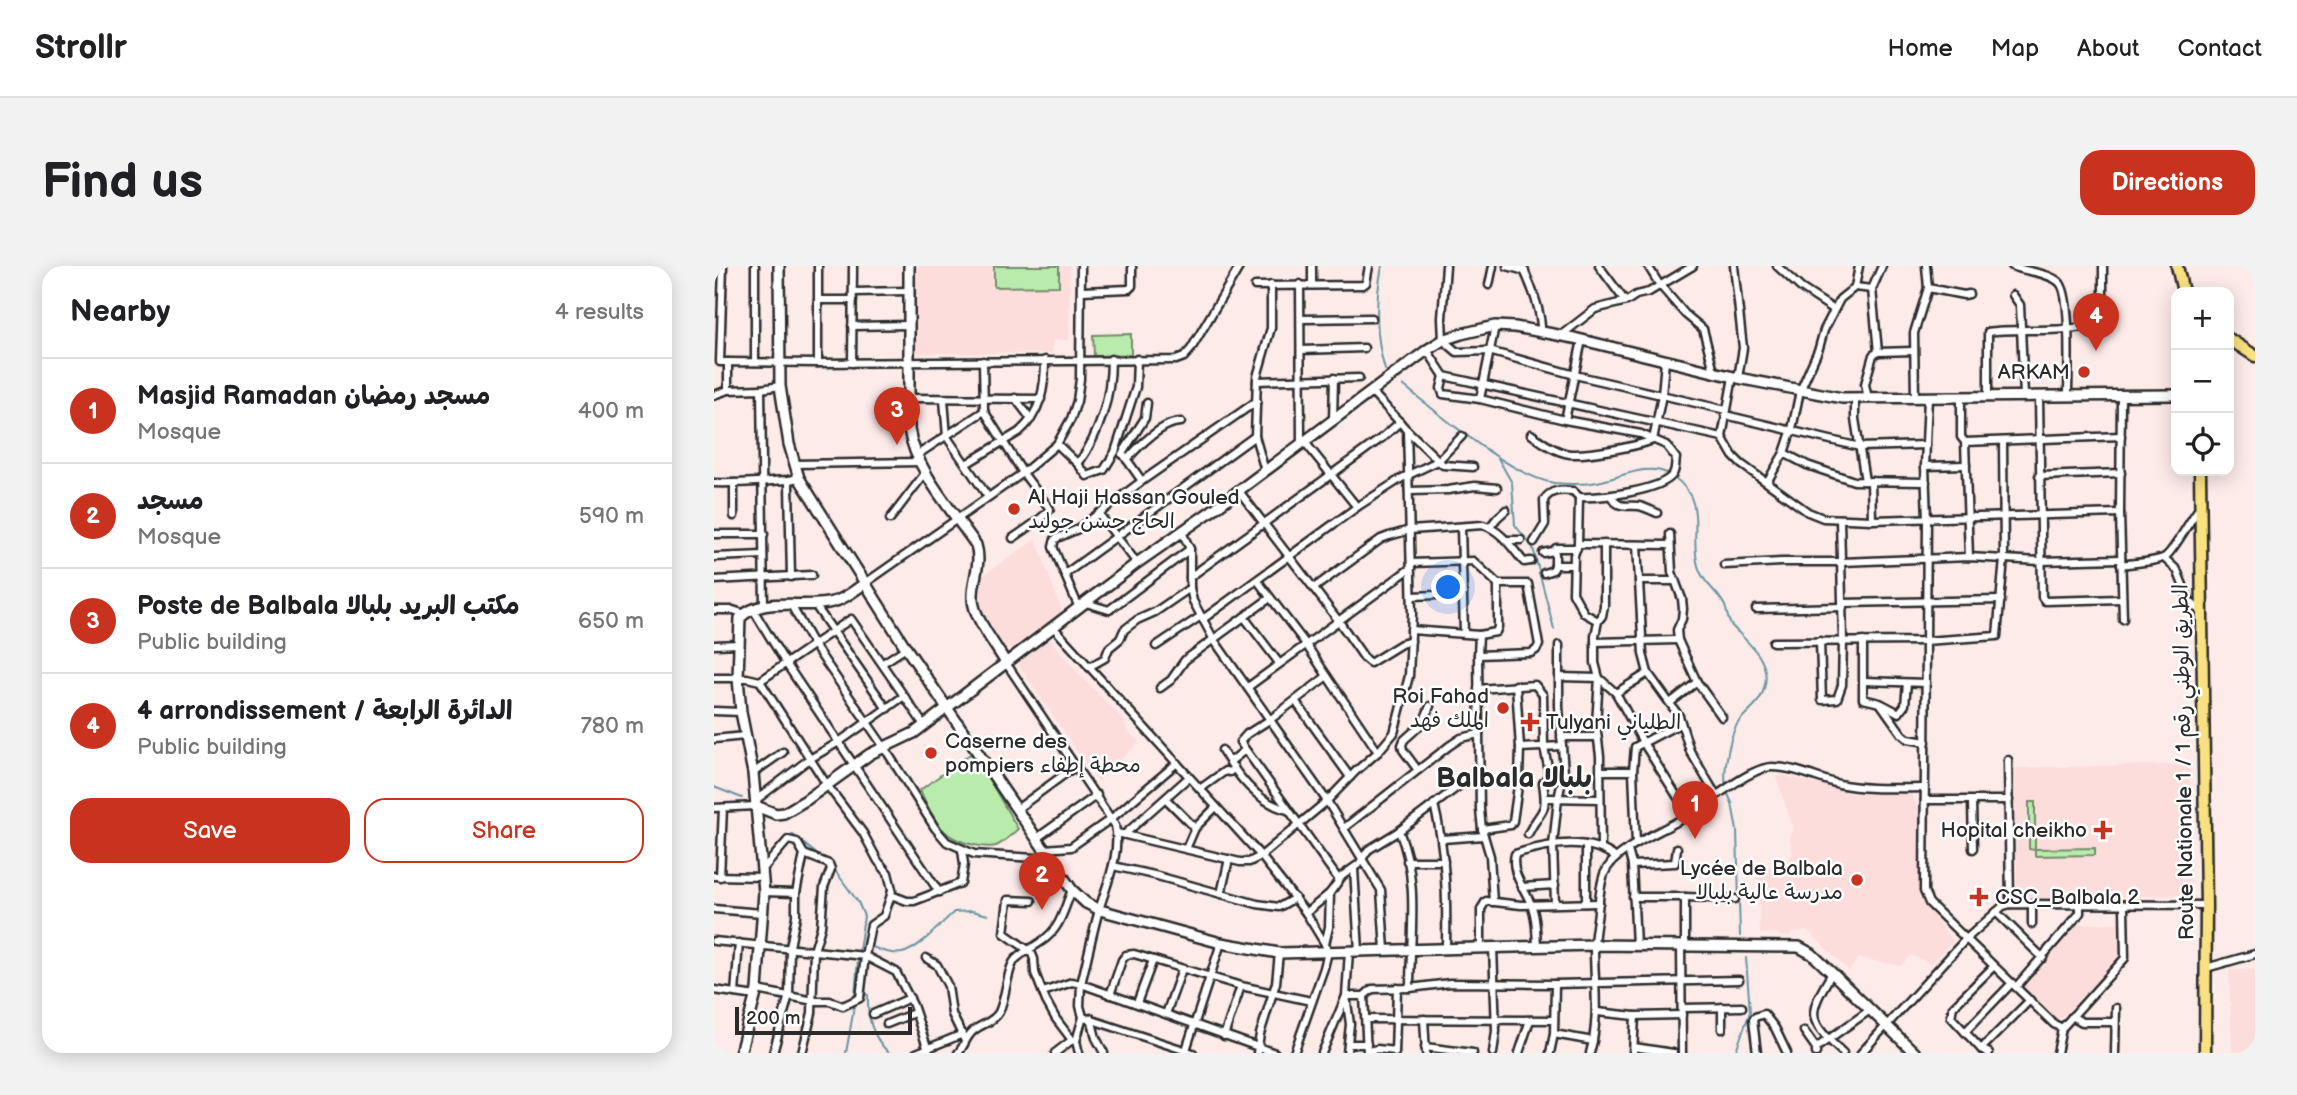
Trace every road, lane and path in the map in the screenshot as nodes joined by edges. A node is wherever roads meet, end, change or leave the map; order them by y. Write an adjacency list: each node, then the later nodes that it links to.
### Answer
1 (723, 266): 49 (street)
2 (755, 266): 75 (street)
3 (779, 266): 76 (street)
4 (818, 266): 43 (street)
5 (853, 266): 40 (street)
6 (909, 266): 38 (street)
7 (1081, 266): 39 (street)
8 (1132, 266): 39 (street)
9 (1240, 266): 69 (street)
10 (1312, 266): 28 (street)
11 (1369, 266): 28 (street)
12 (1437, 266): 26 (street)
13 (1493, 266): 31 (street)
14 (1507, 266): 27 (street)
15 (1598, 266): 45 (street)
16 (1648, 266): 32 (street)
17 (1693, 266): 32 (street)
18 (1734, 266): 85 (street)
19 (1776, 266): 46 (street)
20 (1859, 266): 35 (street)
21 (1882, 266): 37 (street)
22 (1926, 266): 36 (street)
23 (2012, 266): 53 (street)
24 (2103, 266): 53 (street)
25 (2177, 266): 34 (main road)
26 (1446, 268): 57 (street)
27 (1523, 268): 55 (street)
28 (1312, 284): 30 (street)
29 (1271, 285): 30 (street); 33 (street); 87 (street)
30 (1300, 285): 48 (street)
31 (1489, 285)
32 (1659, 285): 45 (street); 80 (street)
33 (1255, 286)
34 (2182, 287)
35 (1855, 288): 37 (street); 46 (street)
36 (1928, 288): 41 (street); 64 (street)
37 (1872, 289): 65 (street)
38 (909, 291): 40 (street); 50 (street)
39 (1082, 291): 67 (street)
40 (853, 292): 44 (street)
41 (1969, 294)
42 (2013, 295): 54 (street)
43 (818, 300): 44 (street); 78 (street)
44 (853, 300): 51 (street)
45 (1625, 301): 56 (street)
46 (1833, 309): 92 (street)
47 (1372, 317): 48 (street)
48 (1301, 319): 61 (street)
49 (717, 322): 73 (street)
50 (909, 325): 51 (street); 77 (street)
51 (852, 326): 79 (street)
52 (1495, 326): 55 (street); 57 (street); 63 (street)
53 (2068, 328): 54 (street); 96 (street)
54 (2021, 330): 98 (street); 102 (street)
55 (1541, 332): 56 (street)
56 (1560, 336): 58 (street)
57 (1443, 340): 62 (street); 63 (street)
58 (1583, 340): 72 (street); 81 (street)
59 (2234, 342): 66 (main road)
60 (1364, 348): 61 (street)
61 (1301, 350): 86 (street)
62 (1427, 350): 82 (street); 93 (street)
63 (1489, 351): 81 (street); 88 (street)
64 (1913, 351): 65 (street); 112 (street)
65 (1878, 352): 107 (street)
66 (2255, 356)
67 (1080, 359): 68 (street); 70 (street); 138 (street)
68 (1111, 359): 69 (street); 148 (street)
69 (1137, 359): 141 (street)
70 (1045, 360): 71 (street); 106 (street)
71 (982, 361): 77 (street); 104 (street)
72 (1665, 361): 80 (street); 95 (street)
73 (717, 362): 74 (street)
74 (729, 362): 75 (street); 91 (street)
75 (755, 362): 76 (street)
76 (779, 362): 78 (street); 89 (street)
77 (909, 362): 79 (street); 103 (street)
78 (818, 363): 79 (street)
79 (852, 363)
80 (1714, 371): 85 (street)
81 (1575, 375): 95 (street); 114 (street)
82 (1444, 376): 88 (street); 110 (street)
83 (1334, 378): 84 (street); 86 (street); 119 (street)
84 (1359, 378)
85 (1736, 378): 92 (street); 117 (street)
86 (1301, 380): 87 (street); 135 (street)
87 (1257, 381): 113 (street)
88 (1483, 384): 110 (street); 114 (street)
89 (780, 386): 90 (street); 146 (street)
90 (761, 389): 91 (street); 161 (street)
91 (728, 390): 94 (street)
92 (1800, 391): 111 (street); 124 (street)
93 (1371, 392): 119 (street); 122 (street)
94 (714, 395)
95 (1662, 395): 117 (street); 123 (street)
96 (2068, 395): 99 (street); 100 (street)
97 (2171, 395): 100 (street)
98 (2024, 396): 99 (street); 102 (street)
99 (2039, 396): 134 (street)
100 (2121, 396): 129 (street)
101 (1961, 397): 102 (street); 108 (street); 136 (street)
102 (1988, 397)
103 (909, 398): 109 (street); 143 (street)
104 (982, 398): 105 (street); 109 (street); 116 (street)
105 (1015, 398): 106 (street); 118 (street)
106 (1041, 398): 118 (street)
107 (1868, 398): 111 (street); 112 (street)
108 (1928, 398): 112 (street); 139 (street)
109 (944, 399): 130 (street)
110 (1480, 399): 120 (street)
111 (1855, 399): 140 (street)
112 (1915, 399)
113 (1257, 401): 127 (street); 162 (street)
114 (1569, 402): 120 (street); 123 (street)
115 (1147, 403): 141 (street)
116 (984, 411): 130 (street); 133 (street)
117 (1726, 412): 124 (street); 131 (street)
118 (1031, 419): 133 (street)
119 (1333, 420): 135 (street)
120 (1565, 420): 132 (street)
121 (1181, 422): 144 (street)
122 (1400, 422): 125 (street); 155 (street)
123 (1656, 422): 131 (street); 132 (street)
124 (1792, 429): 140 (street); 142 (street)
125 (1407, 430): 145 (street); 157 (street)
126 (1531, 434): 132 (street)
127 (1255, 436): 152 (street); 197 (street)
128 (1462, 436): 145 (street)
129 (2121, 436): 134 (street); 156 (street)
130 (947, 437): 143 (street); 147 (street)
131 (1722, 437): 164 (street)
132 (1653, 440): 171 (street)
133 (1003, 441): 147 (street); 154 (street)
134 (2039, 441): 137 (street); 158 (street)
135 (1302, 442): 152 (street); 155 (street)
136 (1965, 442): 137 (street); 149 (street)
137 (2003, 442): 182 (street)
138 (1057, 444): 148 (street); 154 (street)
139 (1926, 445): 140 (street); 150 (street)
140 (1860, 447): 163 (street)
141 (1119, 453): 144 (street); 148 (street)
142 (1784, 453): 163 (street); 164 (street)
143 (918, 459): 146 (street); 153 (street)
144 (1127, 460): 162 (street)
145 (1438, 461): 151 (street); 157 (street)
146 (794, 464): 160 (street)
147 (967, 464): 172 (street)
148 (1078, 464)
149 (1966, 465): 150 (street); 183 (street)
150 (1925, 466): 165 (street)
151 (1473, 467)
152 (1265, 471): 169 (street)
153 (926, 472): 184 (street); 185 (street)
154 (1023, 473): 172 (street); 198 (street)
155 (1332, 473): 174 (street); 189 (street)
156 (2121, 474): 158 (street); 178 (street)
157 (1408, 475): 170 (street); 174 (street)
158 (2039, 476): 180 (street)
159 (2200, 476): 175 (main road, Route Nationale 1 / الطريق الوطني رقم 1)
160 (794, 479): 161 (street); 229 (street); 236 (street)
161 (763, 480): 167 (street); 195 (street)
162 (1142, 481): 179 (street)
163 (1868, 481): 165 (street); 188 (street)
164 (1767, 482): 186 (street)
165 (1926, 482): 187 (street)
166 (714, 483): 167 (street)
167 (734, 484): 181 (street)
168 (1497, 488): 170 (street)
169 (1239, 491): 189 (street); 193 (street)
170 (1409, 491): 192 (street)
171 (1611, 496): 173 (street); 177 (street)
172 (988, 497): 185 (street)
173 (1579, 498): 201 (street); 205 (street)
174 (1357, 507): 211 (street)
175 (2200, 507): 213 (street); 254 (main road, Route Nationale 1 / الطريق الوطني رقم 1)
176 (1506, 510): 190 (street)
177 (1657, 513)
178 (2120, 513): 180 (street); 219 (street)
179 (1099, 514): 197 (street); 227 (street)
180 (2040, 515): 182 (street); 217 (street)
181 (734, 516)
182 (2003, 516): 183 (street); 214 (street)
183 (1968, 517): 187 (street); 212 (street)
184 (890, 519)
185 (957, 519): 236 (street); 285 (street)
186 (1840, 519): 188 (street); 218 (street)
187 (1927, 519): 188 (street); 215 (street)
188 (1872, 520)
189 (1264, 523): 211 (street); 230 (street)
190 (1490, 527): 191 (street); 199 (street)
191 (1461, 528): 192 (street); 221 (street)
192 (1410, 530): 225 (street); 239 (street)
193 (1182, 532): 206 (street); 220 (street)
194 (714, 534): 195 (street)
195 (764, 534): 209 (street)
196 (1670, 534): 204 (street)
197 (1117, 535): 220 (street); 227 (street)
198 (1013, 538)
199 (1506, 540): 200 (street); 216 (street)
200 (1521, 540)
201 (1534, 542)
202 (1604, 544): 203 (street); 205 (street); 259 (street)
203 (1637, 545): 204 (street); 235 (street)
204 (1670, 545): 234 (street)
205 (1577, 546): 207 (street); 223 (street)
206 (1190, 549): 230 (street); 248 (street)
207 (1552, 551): 208 (street); 222 (street)
208 (1543, 553)
209 (763, 555): 210 (street); 231 (street)
210 (714, 556)
211 (1289, 556): 233 (street); 239 (street)
212 (1969, 557): 214 (street); 215 (street)
213 (2164, 558): 219 (street); 254 (street)
214 (2004, 559): 217 (street); 244 (street)
215 (1925, 560): 218 (street); 245 (street)
216 (1531, 561)
217 (2040, 561): 219 (street); 243 (street)
218 (1842, 562): 224 (street); 249 (street)
219 (2121, 562): 243 (street)
220 (1137, 563): 248 (street)
221 (1462, 563): 225 (street); 237 (street); 240 (street)
222 (1555, 565): 223 (street); 226 (street)
223 (1573, 565): 259 (street)
224 (1724, 565)
225 (1411, 566): 241 (street); 258 (street)
226 (1544, 573)
227 (1065, 574): 248 (street)
228 (812, 575): 229 (street)
229 (791, 577): 231 (street)
230 (1190, 577): 238 (street)
231 (763, 579): 232 (street); 250 (street)
232 (714, 580)
233 (1257, 580): 242 (street); 255 (street)
234 (1674, 581): 235 (street); 266 (street)
235 (1639, 582): 268 (street)
236 (864, 584): 247 (street); 281 (street)
237 (1498, 584): 264 (street); 282 (street)
238 (1190, 588): 255 (street); 287 (street)
239 (1314, 588): 258 (street)
240 (1463, 594): 241 (street); 263 (street)
241 (1412, 596): 261 (street)
242 (1270, 598): 256 (street); 275 (street)
243 (2122, 599): 257 (street)
244 (2001, 600): 245 (street); 274 (street)
245 (1925, 601): 249 (street); 274 (street)
246 (791, 605): 247 (street); 250 (street); 277 (street)
247 (816, 605): 262 (street)
248 (1082, 605): 260 (street)
249 (1843, 605): 251 (street); 270 (street)
250 (764, 607): 253 (street)
251 (1756, 609)
252 (714, 610): 253 (street)
253 (749, 612): 276 (street); 283 (street)
254 (2201, 612): 428 (main road, Route Nationale 1 / الطريق الوطني رقم 1)
255 (1202, 617): 265 (street); 280 (street)
256 (1244, 617): 265 (street); 286 (street)
257 (2123, 619)
258 (1338, 620): 267 (street); 275 (street)
259 (1598, 621): 271 (street)
260 (1054, 628): 285 (street); 287 (street)
261 (1411, 630): 263 (street); 267 (street)
262 (834, 631): 277 (street); 284 (street); 310 (street)
263 (1464, 633): 264 (street)
264 (1479, 635): 282 (street)
265 (1214, 640): 300 (street); 301 (street)
266 (1678, 640): 268 (street); 296 (street)
267 (1411, 641): 335 (street)
268 (1643, 641): 271 (street); 288 (street)
269 (1819, 641): 270 (street); 270 (street); 272 (street)
270 (1843, 641): 273 (street)
271 (1595, 642): 293 (street)
272 (1773, 642)
273 (1863, 642): 274 (street); 295 (street)
274 (1925, 642): 298 (street)
275 (1305, 643): 286 (street); 289 (street)
276 (739, 644): 278 (street); 292 (street)
277 (813, 644): 283 (street); 316 (street)
278 (714, 645)
279 (1559, 645): 290 (street)
280 (1156, 646)
281 (906, 648): 284 (street); 309 (street)
282 (1478, 655): 302 (street)
283 (785, 662): 294 (street); 325 (street)
284 (883, 663): 304 (street)
285 (1006, 663): 309 (street); 340 (street)
286 (1279, 663): 300 (street)
287 (1089, 667): 338 (street)
288 (1648, 673): 303 (street); 306 (street)
289 (1327, 676): 305 (street); 335 (street)
290 (1560, 677): 293 (street); 322 (street)
291 (714, 678): 292 (street)
292 (738, 678): 294 (street); 312 (street)
293 (1599, 678): 303 (street); 323 (street)
294 (760, 681): 336 (street)
295 (1864, 681): 297 (street); 307 (street)
296 (1697, 682): 306 (street); 314 (street)
297 (1907, 683): 298 (street); 313 (street)
298 (1926, 683): 326 (street)
299 (1517, 685): 302 (street); 330 (street); 331 (street)
300 (1248, 687): 315 (street)
301 (1160, 688)
302 (1478, 689): 320 (street)
303 (1616, 693): 327 (street)
304 (904, 696): 310 (street); 318 (street)
305 (1296, 702): 315 (street); 349 (street)
306 (1670, 703): 317 (street)
307 (1880, 703): 313 (street); 319 (street)
308 (1430, 706): 343 (street)
309 (947, 707): 318 (street); 368 (street)
310 (887, 709): 316 (street)
311 (714, 711): 312 (street)
312 (741, 712): 321 (street)
313 (1899, 712): 319 (street)
314 (1721, 717)
315 (1271, 719): 333 (street); 362 (street)
316 (867, 722): 325 (street); 329 (street)
317 (1681, 723): 327 (street); 355 (street)
318 (924, 725): 329 (street)
319 (1896, 726): 326 (street)
320 (1479, 734): 343 (street); 344 (street)
321 (745, 736): 324 (street); 347 (street)
322 (1561, 737): 323 (street); 328 (street)
323 (1597, 737): 345 (street)
324 (714, 739)
325 (839, 742): 336 (street); 339 (street)
326 (1926, 743): 352 (street)
327 (1644, 744): 346 (street); 371 (street)
328 (1562, 746): 330 (street); 358 (street)
329 (884, 747): 339 (street); 390 (street)
330 (1544, 747): 331 (street); 356 (street)
331 (1520, 748): 377 (street)
332 (1222, 750): 341 (street)
333 (1245, 750): 341 (street); 342 (street)
334 (783, 752): 347 (street)
335 (1378, 752): 349 (street)
336 (810, 758): 351 (street); 364 (street)
337 (2008, 760): 361 (street)
338 (1177, 763): 348 (street); 372 (street)
339 (855, 765): 351 (street); 410 (street)
340 (1077, 765): 354 (street); 368 (street)
341 (1232, 765): 350 (street); 353 (street)
342 (1259, 769): 350 (street); 370 (street)
343 (1417, 769): 375 (street)
344 (1480, 770): 365 (street); 377 (street)
345 (1600, 771): 346 (street); 359 (street)
346 (1633, 771): 382 (street)
347 (753, 773): 364 (street)
348 (1189, 777): 353 (street); 357 (street)
349 (1350, 777): 362 (street)
350 (1245, 780): 370 (street)
351 (827, 785): 364 (street); 413 (street)
352 (1924, 788): 355 (street); 360 (street)
353 (1200, 789): 369 (street)
354 (1097, 795): 372 (street); 380 (street)
355 (1716, 795): 371 (street)
356 (1547, 798): 358 (street); 379 (street)
357 (1166, 799): 374 (street); 378 (street)
358 (1558, 799): 359 (street); 383 (street)
359 (1600, 799): 385 (street)
360 (1925, 800): 363 (street); 436 (street)
361 (2009, 800): 363 (street); 425 (street)
362 (1327, 801): 373 (street); 375 (street)
363 (1972, 801): 389 (street)
364 (756, 803): 367 (street); 403 (street)
365 (1434, 804): 376 (street); 381 (street)
366 (714, 808): 367 (street)
367 (723, 808): 404 (street)
368 (1017, 808): 380 (street)
369 (1215, 808): 374 (street); 393 (street)
370 (1288, 810): 373 (street)
371 (1689, 815): 382 (street)
372 (1112, 818): 378 (street); 387 (street)
373 (1298, 825): 393 (street); 405 (street)
374 (1195, 828): 388 (street)
375 (1344, 828): 394 (street)
376 (1398, 831): 394 (street); 398 (street)
377 (1483, 833): 381 (street); 420 (street)
378 (1121, 834): 388 (street); 401 (street)
379 (1528, 834)
380 (1037, 838): 387 (street)
381 (1442, 839): 399 (street)
382 (1636, 844): 391 (street)
383 (1553, 845): 384 (street); 406 (street); 407 (street)
384 (1586, 845): 385 (street); 422 (street)
385 (1601, 848): 395 (street)
386 (1677, 848): 400 (street)
387 (1044, 849): 396 (street)
388 (1186, 849): 397 (street)
389 (1973, 849)
390 (962, 850): 396 (street); 410 (street)
391 (1628, 850): 395 (street); 400 (street)
392 (804, 854): 403 (street); 411 (street); 453 (street)
393 (1261, 856): 397 (street); 417 (street)
394 (1363, 858): 402 (street); 451 (street)
395 (1616, 858): 423 (street)
396 (1050, 859): 408 (street)
397 (1229, 859): 414 (street)
398 (1407, 860): 399 (street); 452 (street)
399 (1444, 860): 449 (street)
400 (1632, 864): 415 (street)
401 (1113, 866): 414 (street); 431 (street)
402 (1353, 869): 405 (street); 454 (street)
403 (763, 873): 404 (street); 409 (street)
404 (717, 877)
405 (1339, 880): 412 (street)
406 (1555, 885): 407 (street); 421 (street)
407 (1522, 887): 424 (street)
408 (1072, 890): 431 (street); 450 (street)
409 (764, 892): 411 (street); 434 (street)
410 (939, 892): 413 (street)
411 (796, 893): 445 (street)
412 (1330, 893): 433 (street); 448 (street)
413 (891, 894): 457 (street)
414 (1221, 894): 417 (street)
415 (1633, 897): 416 (street); 441 (street)
416 (1685, 897): 418 (street); 442 (street)
417 (1295, 898): 433 (street)
418 (1735, 899)
419 (1032, 901): 450 (street)
420 (1493, 902): 424 (street); 446 (street)
421 (1555, 903): 422 (street); 424 (street)
422 (1586, 903): 423 (street)
423 (1599, 903): 440 (street)
424 (1531, 904): 444 (street)
425 (2010, 904): 426 (street); 432 (street)
426 (2032, 904): 427 (street); 435 (street)
427 (2080, 905): 429 (street); 459 (street)
428 (2206, 905): 429 (street); 462 (main road, Route Nationale 1 / الطريق الوطني رقم 1)
429 (2124, 906): 500 (street)
430 (714, 909): 434 (street)
431 (1100, 910): 439 (street); 469 (street)
432 (1996, 912): 436 (street); 459 (street)
433 (1306, 913): 448 (street)
434 (762, 914): 443 (street)
435 (2032, 924)
436 (1965, 940): 461 (street); 511 (street)
437 (714, 941): 438 (street)
438 (739, 943): 443 (street); 478 (street)
439 (1221, 943): 455 (street); 465 (street)
440 (1594, 945): 441 (street); 444 (street); 467 (street)
441 (1636, 945): 442 (street)
442 (1683, 945): 464 (street); 468 (street)
443 (761, 946): 445 (street); 479 (street)
444 (1537, 946): 447 (street)
445 (790, 947): 453 (street); 482 (street)
446 (1481, 947): 447 (street); 449 (street)
447 (1493, 947): 470 (street)
448 (1326, 948): 454 (street); 455 (street); 488 (street)
449 (1446, 948): 452 (street)
450 (1028, 950): 477 (street); 518 (street)
451 (1385, 950): 452 (street); 454 (street)
452 (1410, 950): 475 (street)
453 (814, 951): 457 (street); 487 (street)
454 (1354, 951): 483 (street)
455 (1279, 953): 480 (street)
456 (2255, 954): 462 (street)
457 (865, 956): 485 (street); 487 (street)
458 (926, 958): 518 (street)
459 (2043, 958): 473 (street)
460 (1153, 960): 463 (street); 481 (street); 489 (street)
461 (1993, 967): 473 (street); 515 (street)
462 (2206, 968): 561 (main road, Route Nationale 1 / الطريق الوطني رقم 1)
463 (1182, 969): 465 (street); 498 (street)
464 (1832, 973): 493 (street); 519 (street)
465 (1211, 976): 472 (street); 510 (street)
466 (1739, 980): 468 (street)
467 (1595, 982): 468 (street); 471 (street); 496 (street)
468 (1681, 982): 494 (street)
469 (1081, 984): 477 (street); 481 (street); 501 (street)
470 (1494, 984): 471 (street); 475 (street); 503 (street)
471 (1555, 984): 507 (street)
472 (1241, 985): 480 (street); 517 (street)
473 (2014, 985): 486 (street); 515 (street)
474 (1397, 988): 475 (street); 484 (street); 505 (street)
475 (1410, 988)
476 (714, 990): 478 (street)
477 (1043, 992): 520 (street)
478 (735, 993): 479 (street)
479 (757, 993): 482 (street); 533 (street)
480 (1273, 994): 488 (street); 526 (street)
481 (1110, 995): 489 (street)
482 (789, 996): 487 (street); 534 (street)
483 (1346, 996): 484 (street); 522 (street); 544 (street)
484 (1364, 996): 504 (street)
485 (910, 998): 495 (street); 497 (street)
486 (2029, 1000): 512 (street); 524 (street)
487 (814, 1001): 535 (street)
488 (1311, 1001): 543 (street)
489 (1137, 1003): 498 (street)
490 (1722, 1007): 491 (street); 494 (street); 513 (street)
491 (1742, 1007)
492 (2116, 1008): 508 (street)
493 (1870, 1010): 511 (street); 519 (street)
494 (1682, 1011): 499 (street); 552 (street)
495 (914, 1013): 509 (street); 525 (street)
496 (1597, 1013): 499 (street); 521 (street)
497 (873, 1014)
498 (1166, 1014): 510 (street)
499 (1635, 1016): 528 (street)
500 (2072, 1016): 508 (street); 512 (street)
501 (1087, 1018): 520 (street); 530 (street); 531 (street)
502 (1424, 1018): 503 (street); 505 (street); 527 (street)
503 (1495, 1018): 506 (street); 547 (street)
504 (1366, 1019): 505 (street); 523 (street)
505 (1397, 1019): 532 (street)
506 (1530, 1020): 507 (street); 548 (street)
507 (1554, 1020): 516 (street)
508 (2115, 1022): 560 (street)
509 (887, 1024)
510 (1194, 1024): 517 (street); 531 (street)
511 (1886, 1024): 556 (street); 557 (street)
512 (2062, 1028): 559 (street)
513 (1722, 1030)
514 (1804, 1031): 529 (street)
515 (1965, 1032): 524 (street)
516 (1555, 1034): 521 (street); 549 (street)
517 (1224, 1036): 526 (street)
518 (964, 1037): 525 (street); 537 (street)
519 (1827, 1039): 529 (street); 555 (street)
520 (1074, 1041): 538 (street); 539 (street); 540 (street)
521 (1593, 1041): 550 (street)
522 (1349, 1044): 523 (street); 545 (street)
523 (1367, 1049): 532 (street)
524 (1981, 1049): 558 (street)
525 (928, 1050): 536 (street)
526 (1258, 1050): 542 (street)
527 (1426, 1050): 546 (street)
528 (1634, 1050): 551 (street)
529 (1816, 1050)
530 (1103, 1051): 541 (street)
531 (1188, 1052)
532 (1395, 1052)
533 (740, 1053)
534 (773, 1053)
535 (802, 1053)
536 (916, 1053)
537 (958, 1053)
538 (1055, 1053)
539 (1070, 1053)
540 (1079, 1053)
541 (1111, 1053)
542 (1275, 1053)
543 (1294, 1053)
544 (1322, 1053)
545 (1347, 1053)
546 (1473, 1053)
547 (1493, 1053)
548 (1519, 1053)
549 (1550, 1053)
550 (1590, 1053)
551 (1673, 1053)
552 (1682, 1053)
553 (1757, 1053): 554 (street)
554 (1787, 1053)
555 (1843, 1053)
556 (1861, 1053)
557 (1915, 1053)
558 (1989, 1053)
559 (2057, 1053)
560 (2115, 1053)
561 (2206, 1053)

